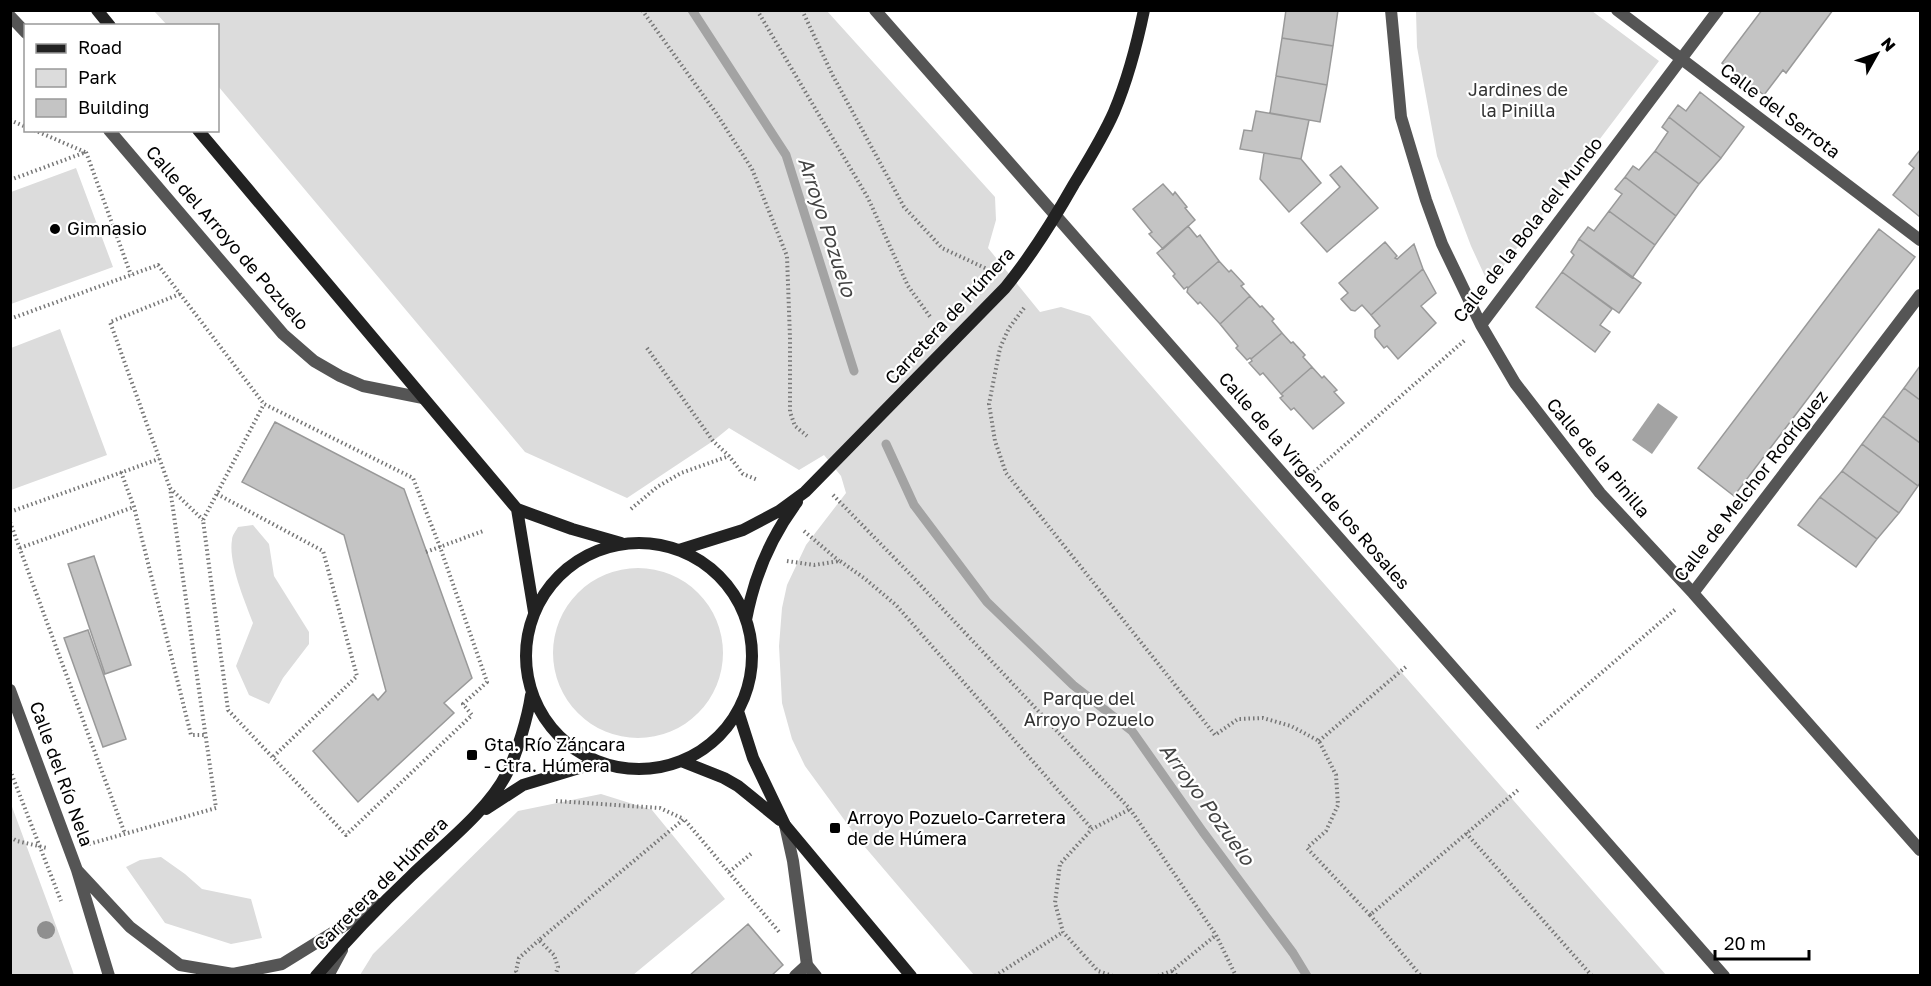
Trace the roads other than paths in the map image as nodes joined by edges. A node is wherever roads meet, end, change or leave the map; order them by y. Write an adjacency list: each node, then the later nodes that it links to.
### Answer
1 (97, 10): 8 (main road)
2 (875, 10): 13 (street, Calle de la Virgen de los Rosales)
3 (1144, 10): 13 (main road, Carretera de Húmera)
4 (1391, 10): 16 (street, Calle de la Pinilla)
5 (1617, 10): 10 (street, Calle del Serrota)
6 (1718, 10): 10 (street, Calle de la Bola del Mundo)
7 (10, 16): 9 (street)
8 (108, 24)
9 (24, 31)
10 (1682, 59): 14 (street, Calle del Serrota); 16 (street, Calle de la Bola del Mundo)
11 (111, 132): 17 (street, Calle del Arroyo de Pozuelo)
12 (200, 132): 17 (main road)
13 (1057, 215): 18 (main road, Carretera de Húmera); 43 (street, Calle de la Virgen de los Rosales)
14 (1920, 240)
15 (1920, 295): 22 (street, Calle de Melchor Rodríguez)
16 (1481, 325): 22 (street, Calle de la Pinilla)
17 (423, 398): 19 (main road)
18 (805, 492): 21 (main road, Carretera de Húmera); 24 (main road, Carretera de Húmera)
19 (517, 509): 20 (main road); 23 (main road)
20 (622, 544): 21 (main road); 23 (main road)
21 (679, 550): 24 (main road)
22 (1693, 593): 32 (street, Calle de la Pinilla)
23 (534, 612): 26 (main road)
24 (746, 621): 27 (main road)
25 (10, 690): 33 (street, Calle del Río Nela)
26 (531, 693): 29 (main road); 30 (main road, Carretera de Húmera)
27 (738, 711): 28 (main road); 31 (main road)
28 (681, 761): 29 (main road); 31 (main road)
29 (599, 762): 30 (main road, Carretera de Húmera)
30 (472, 818): 34 (main road, Carretera de Húmera)
31 (785, 825): 36 (street); 42 (main road)
32 (1920, 850)
33 (77, 870): 34 (street, Calle del Río Nela); 37 (street, Calle del Río Nela)
34 (386, 900): 35 (main road, Carretera de Húmera)
35 (349, 938): 38 (main road, Carretera de Húmera); 39 (street)
36 (807, 965): 40 (street); 41 (street)
37 (109, 975)
38 (316, 975)
39 (328, 975)
40 (795, 975)
41 (816, 975)
42 (911, 975)
43 (1724, 975)

